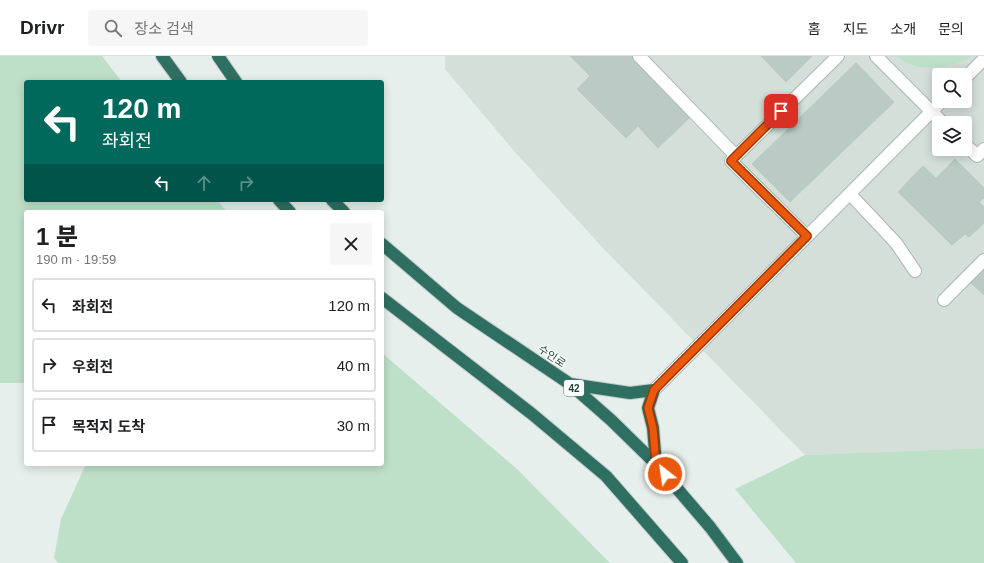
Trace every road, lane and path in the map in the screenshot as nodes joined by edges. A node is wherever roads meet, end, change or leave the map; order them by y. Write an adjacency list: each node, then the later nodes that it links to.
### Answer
1 (162, 56): 8 (highway)
2 (218, 56): 9 (highway)
3 (639, 56): 15 (lane)
4 (838, 56): 15 (lane)
5 (876, 56): 11 (lane)
6 (984, 59): 7 (lane)
7 (972, 71)
8 (180, 80)
9 (235, 80)
10 (935, 108): 11 (lane)
11 (931, 112): 12 (lane); 16 (lane)
12 (935, 116)
13 (984, 149): 14 (lane)
14 (972, 152)
15 (736, 156): 21 (lane)
16 (850, 194): 21 (lane); 24 (lane)
17 (281, 202): 19 (highway)
18 (334, 202): 20 (highway)
19 (288, 210)
20 (342, 210)
21 (807, 236): 28 (lane)
22 (384, 246): 27 (highway, 수인로 / 42)
23 (984, 260): 26 (lane)
24 (915, 271)
25 (384, 300): 30 (highway)
26 (944, 300)
27 (570, 384): 28 (highway); 29 (highway, 수인로 / 42)
28 (654, 390): 29 (highway)
29 (656, 464): 31 (highway, 수인로 / 42)
30 (682, 563)
31 (737, 563)

